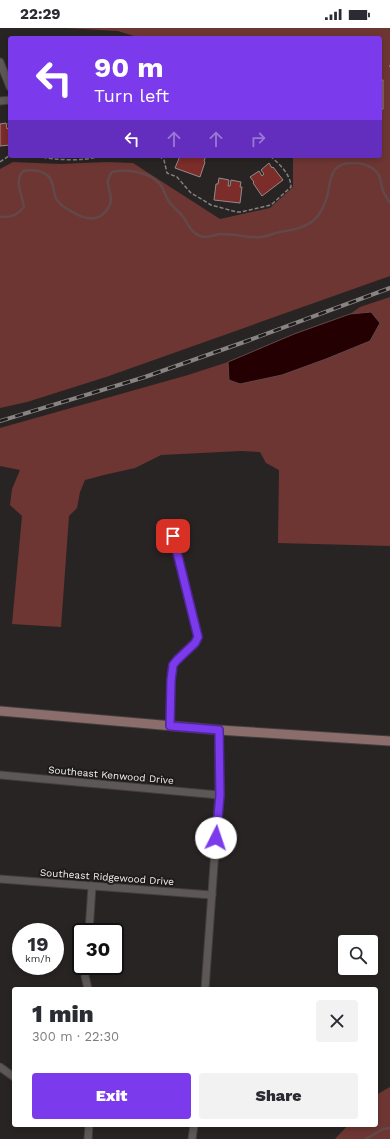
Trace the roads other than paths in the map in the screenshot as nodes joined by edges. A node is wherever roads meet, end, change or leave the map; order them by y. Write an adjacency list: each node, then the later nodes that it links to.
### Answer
1 (0, 62): 2 (street)
2 (8, 82)
3 (173, 536): 5 (lane)
4 (0, 711): 5 (main road)
5 (170, 726): 6 (main road)
6 (219, 730): 7 (main road); 9 (street)
7 (390, 741)
8 (0, 775): 9 (street, Southeast Kenwood Drive)
9 (220, 795): 12 (street)
10 (0, 879): 11 (street, Southeast Ridgewood Drive)
11 (92, 886): 12 (street, Southeast Ridgewood Drive); 13 (street)
12 (212, 895): 16 (street)
13 (90, 923)
14 (85, 975): 15 (street)
15 (88, 987)
16 (205, 987)
17 (0, 1067): 18 (street)
18 (12, 1076)
19 (89, 1127): 21 (street)
20 (194, 1127): 22 (street)
21 (88, 1139)
22 (192, 1139)

